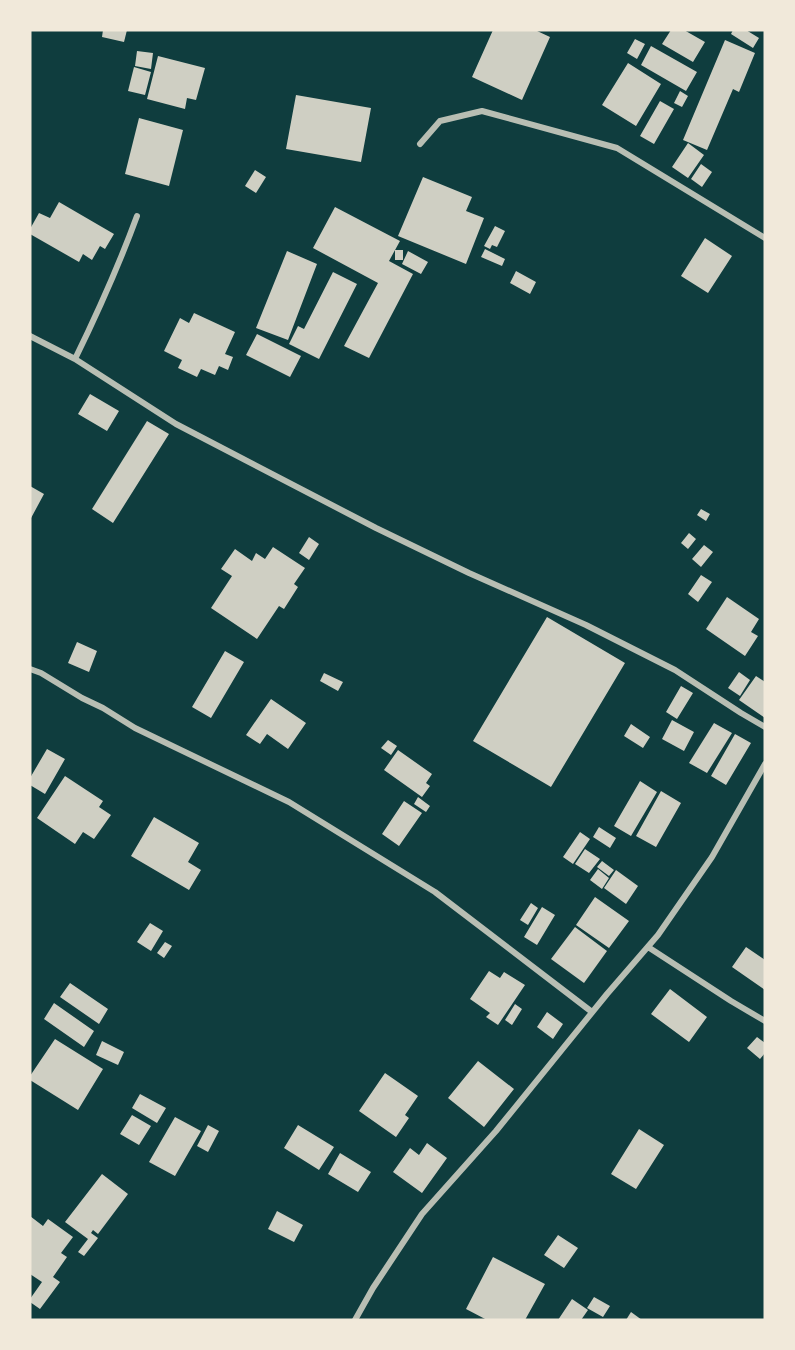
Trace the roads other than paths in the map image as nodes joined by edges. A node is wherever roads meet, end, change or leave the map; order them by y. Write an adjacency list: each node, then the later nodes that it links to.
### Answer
1 (420, 144): 3 (street)
2 (138, 216): 5 (street)
3 (765, 238)
4 (30, 336): 5 (street)
5 (75, 359): 7 (street)
6 (30, 669): 10 (street)
7 (765, 727)
8 (765, 764): 9 (street)
9 (648, 947): 10 (street); 11 (street)
10 (592, 1012): 12 (street)
11 (765, 1021)
12 (355, 1320)

